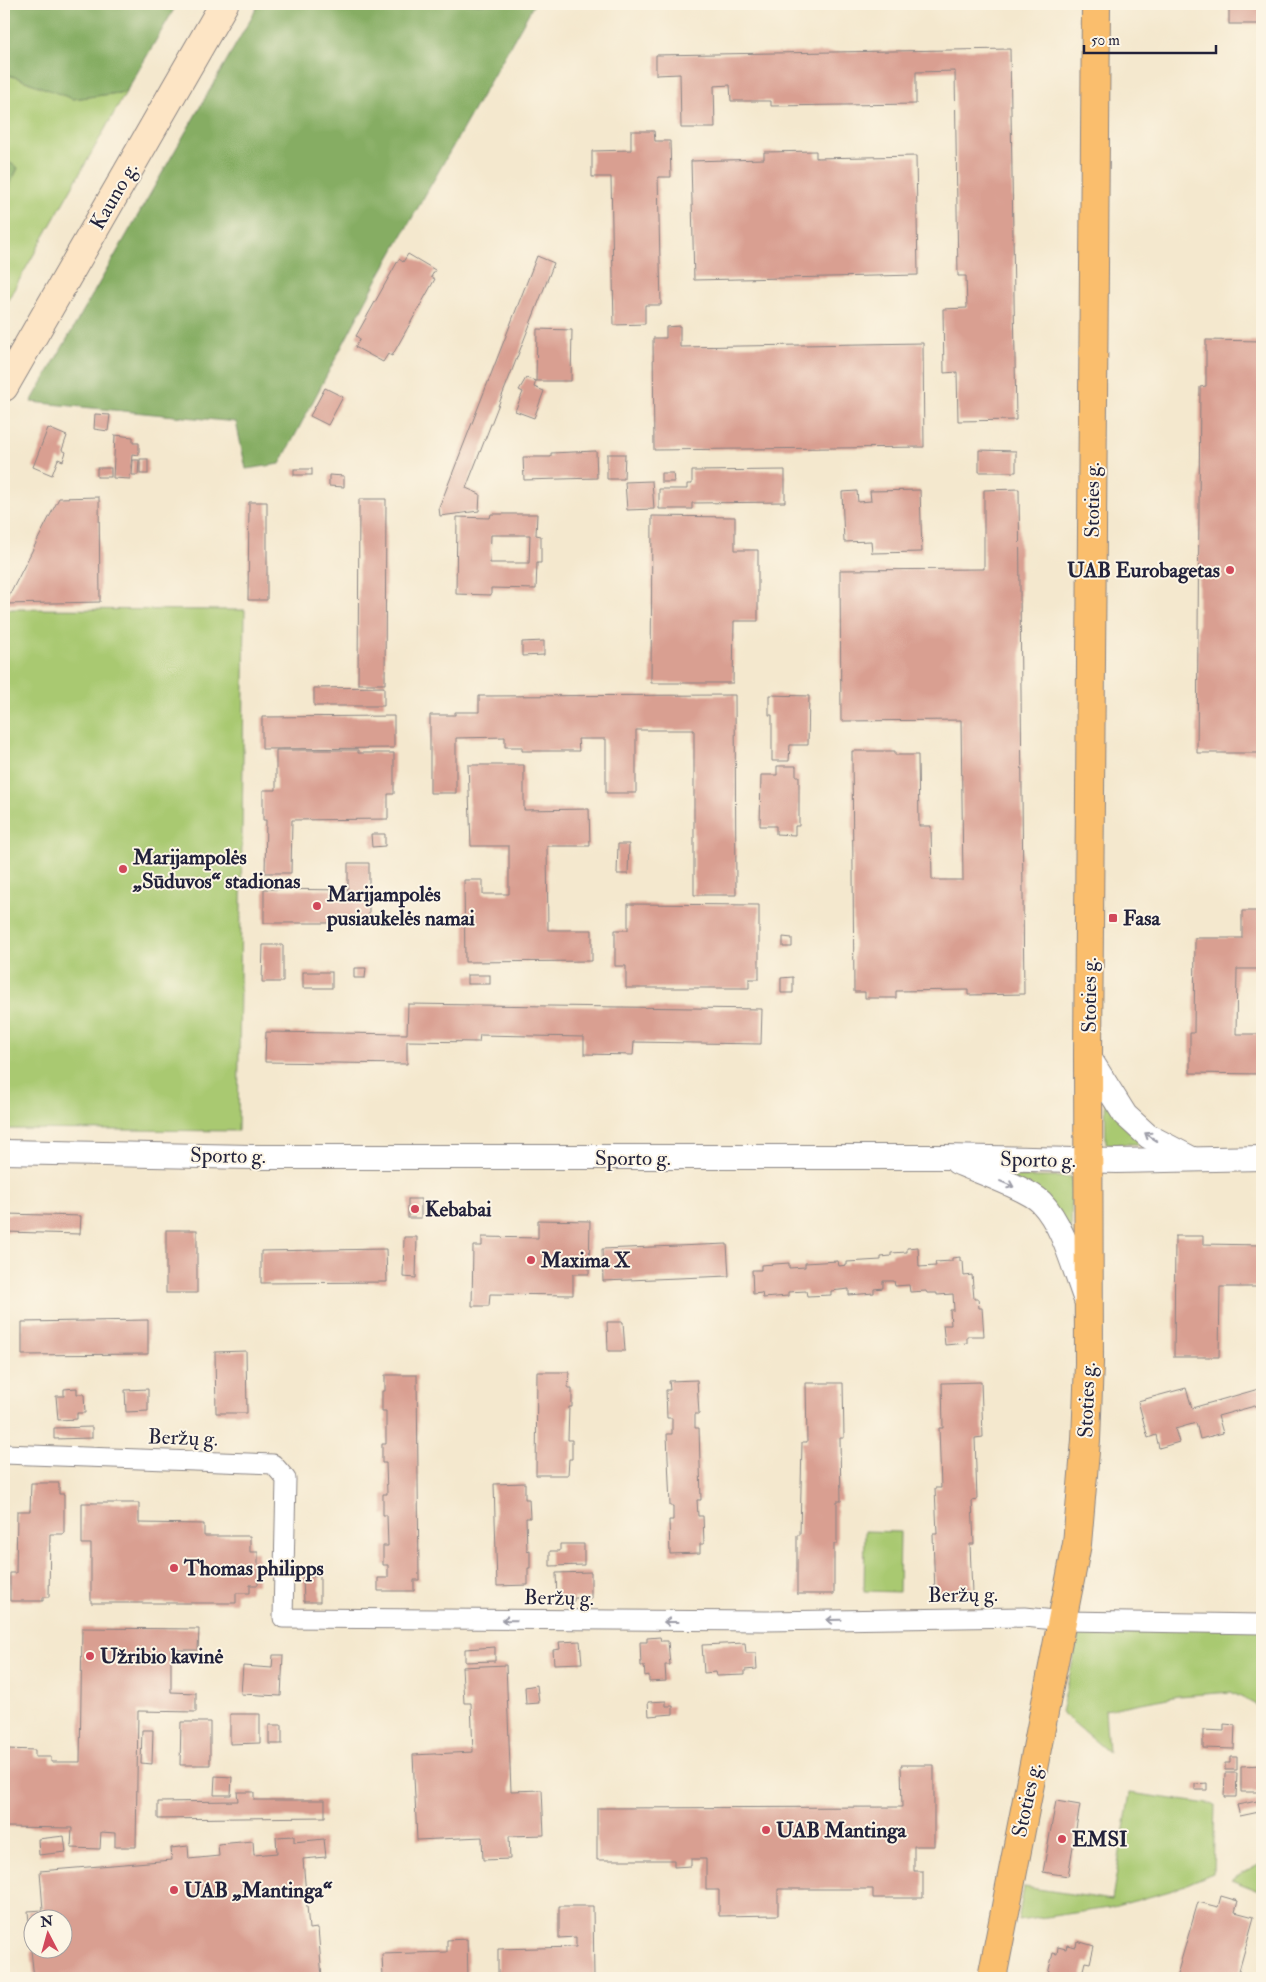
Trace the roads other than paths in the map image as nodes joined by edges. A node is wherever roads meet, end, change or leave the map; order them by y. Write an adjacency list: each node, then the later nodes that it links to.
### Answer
1 (224, 4): 3 (main road, Kauno g.)
2 (1096, 4): 4 (main road, Stoties g.)
3 (4, 388)
4 (1088, 1056): 8 (street, one-way to 4); 9 (main road, Stoties g.)
5 (4, 1152): 6 (street, Sporto g.)
6 (946, 1158): 9 (street, Sporto g.); 10 (street, one-way to 10)
7 (1262, 1158): 8 (street, Sporto g.)
8 (1193, 1160): 9 (street, Sporto g.)
9 (1090, 1161): 10 (main road, Stoties g.)
10 (1089, 1306): 12 (main road, Stoties g.)
11 (4, 1454): 12 (street, Beržų g., one-way to 11)
12 (1064, 1621): 13 (street, Beržų g.); 14 (main road, Stoties g.)
13 (1262, 1624)
14 (992, 1978)

